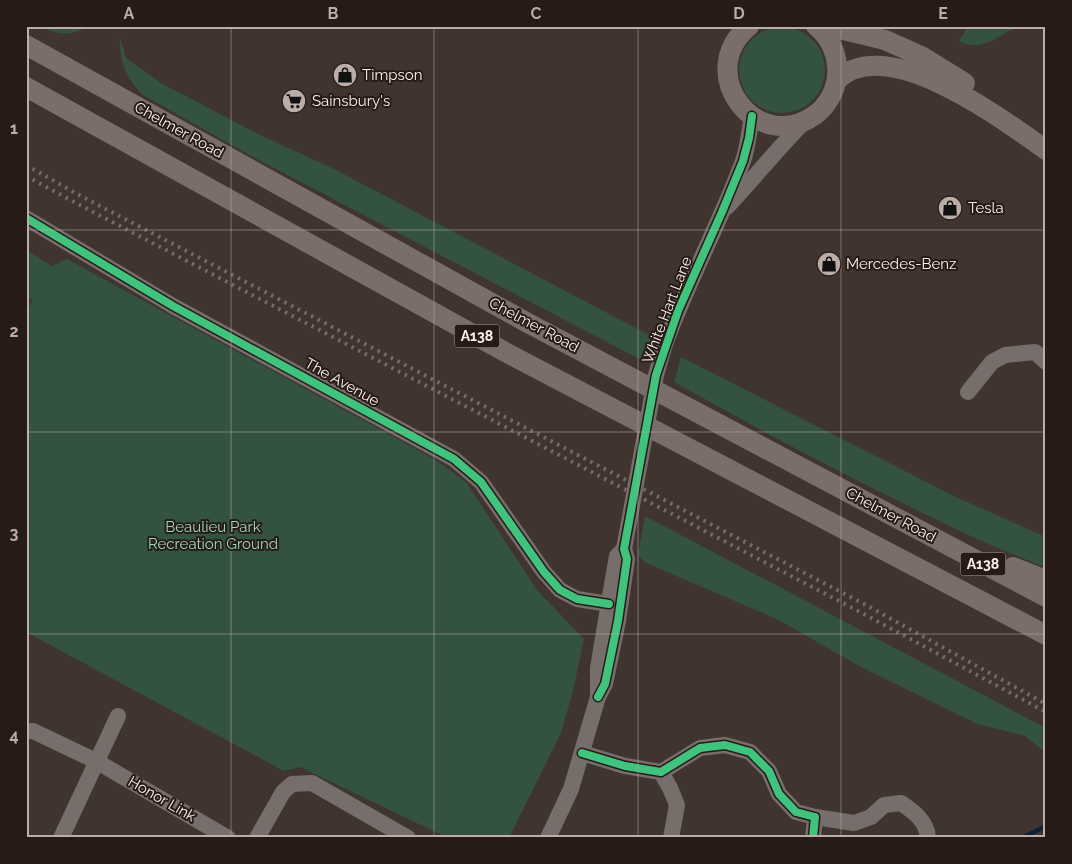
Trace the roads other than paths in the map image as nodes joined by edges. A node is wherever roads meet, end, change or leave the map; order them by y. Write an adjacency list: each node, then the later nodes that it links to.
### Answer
1 (816, 26): 5 (main road)
2 (827, 26): 8 (main road)
3 (744, 30): 7 (main road)
4 (26, 45): 15 (main road, Chelmer Road / A138)
5 (837, 80): 8 (main road); 9 (main road)
6 (26, 87): 17 (main road, A138)
7 (752, 116): 9 (main road); 11 (street, White Hart Lane)
8 (1001, 118): 10 (main road)
9 (806, 120): 11 (street, White Hart Lane)
10 (1046, 150)
11 (722, 212): 16 (street, White Hart Lane, bridge)
12 (26, 218): 20 (street, The Avenue)
13 (1046, 362): 14 (street)
14 (968, 392)
15 (920, 531): 18 (main road, A138); 19 (main road, Chelmer Road / A138)
16 (624, 549): 20 (street, White Hart Lane); 23 (street, White Hart Lane)
17 (932, 577): 21 (main road, A138); 22 (main road)
18 (1046, 580)
19 (1046, 597)
20 (609, 604): 23 (street, White Hart Lane)
21 (1046, 635)
22 (1046, 642)
23 (598, 696): 26 (street, White Hart Lane)
24 (118, 716): 27 (street)
25 (26, 731): 27 (street, Honor Link)
26 (582, 753): 28 (street); 34 (street, White Hart Lane)
27 (96, 761): 30 (street); 31 (street, Honor Link)
28 (661, 772): 29 (street); 35 (street)
29 (815, 817): 36 (street); 37 (street)
30 (61, 838)
31 (228, 838)
32 (257, 838): 33 (street)
33 (408, 838)
34 (548, 838)
35 (671, 838)
36 (813, 838)
37 (928, 838)

